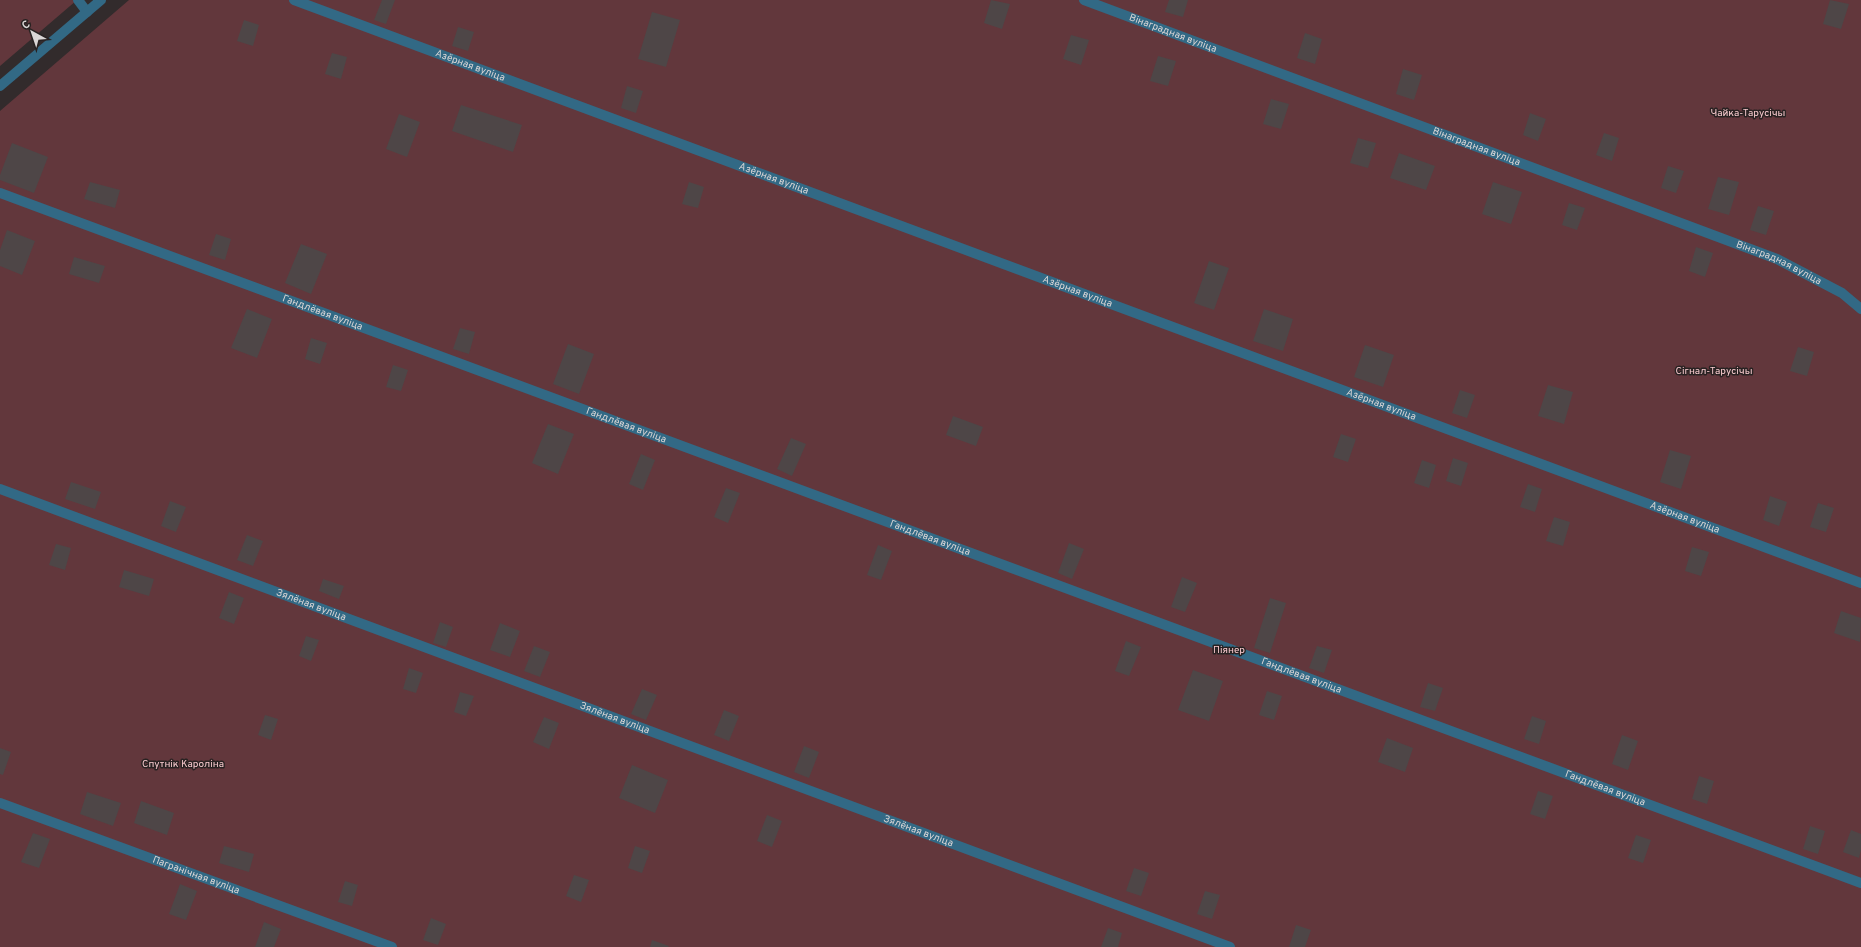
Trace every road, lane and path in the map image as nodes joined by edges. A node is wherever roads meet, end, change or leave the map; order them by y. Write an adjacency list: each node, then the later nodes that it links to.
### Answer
1 (78, 0): 5 (street)
2 (101, 0): 5 (street)
3 (294, 0): 10 (street, Азёрная вуліца)
4 (1084, 0): 8 (street, Вінаградная вуліца)
5 (87, 12): 6 (street)
6 (0, 86)
7 (0, 194): 12 (street, Гандлёвая вуліца)
8 (1861, 309)
9 (0, 489): 14 (street, Зялёная вуліца)
10 (1861, 583)
11 (0, 802): 13 (street, Пагранічная вуліца)
12 (1861, 883)
13 (392, 947)
14 (1230, 947)

